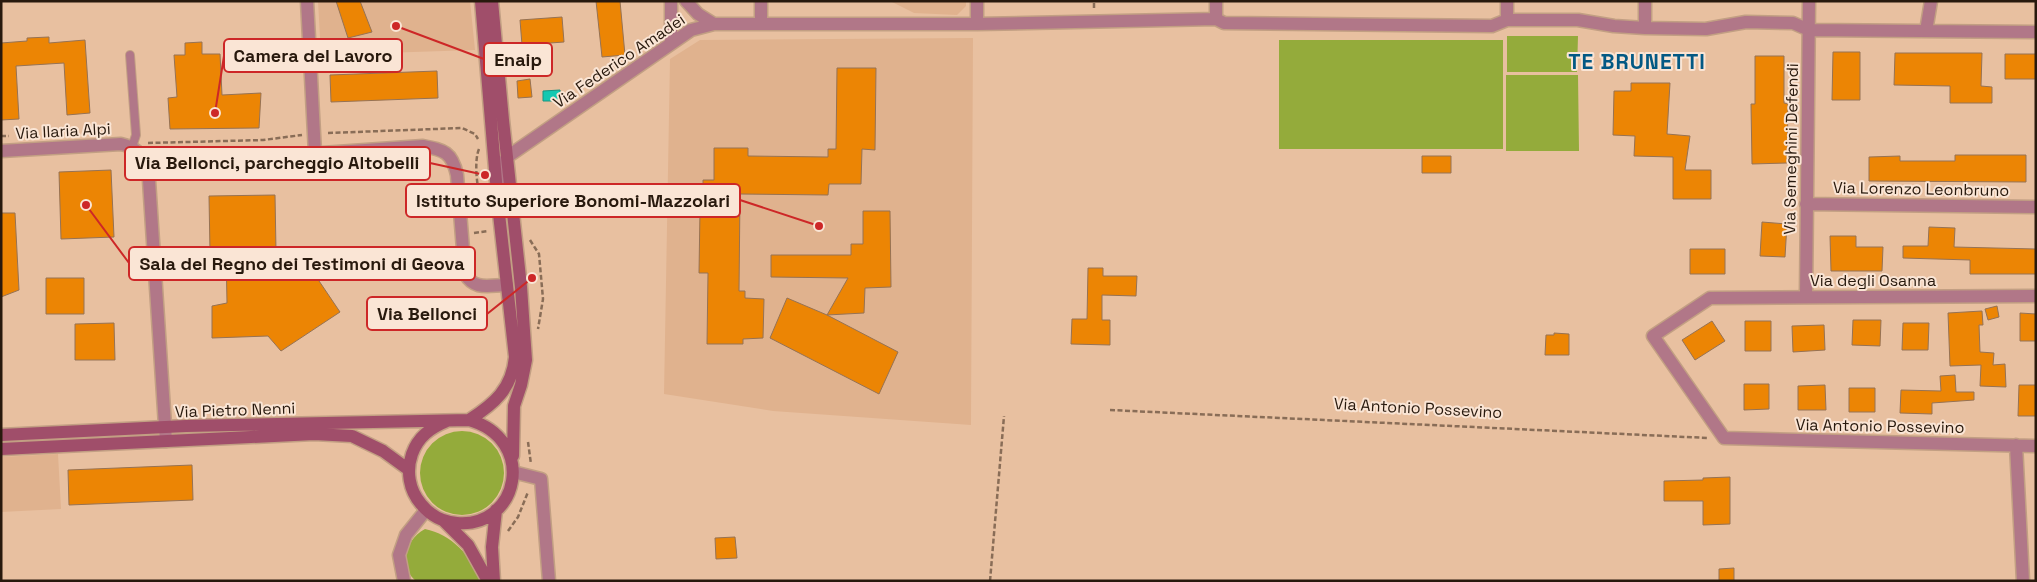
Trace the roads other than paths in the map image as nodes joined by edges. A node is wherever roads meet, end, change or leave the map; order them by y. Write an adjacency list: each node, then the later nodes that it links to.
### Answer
1 (307, 1): 26 (street)
2 (481, 1): 30 (street)
3 (492, 1): 27 (street)
4 (671, 1): 22 (street)
5 (686, 1): 15 (street)
6 (760, 1): 16 (street)
7 (977, 1): 17 (street)
8 (1216, 1): 13 (street)
9 (1507, 1): 14 (street)
10 (1645, 1): 18 (street)
11 (1809, 1): 19 (street, Via Semeghini Defendi)
12 (1931, 1): 20 (street)
13 (1216, 19): 14 (street, Via Federico Amadei); 17 (street, Via Federico Amadei)
14 (1507, 20): 18 (street, Via Federico Amadei)
15 (714, 24): 16 (street, Via Federico Amadei); 22 (street, Via Federico Amadei)
16 (760, 24): 17 (street, Via Federico Amadei)
17 (977, 24)
18 (1645, 28): 19 (street, Via Federico Amadei)
19 (1809, 30): 20 (street, Via Federico Amadei); 29 (street, Via Semeghini Defendi)
20 (1926, 32): 21 (street, Via Federico Amadei)
21 (2036, 32)
22 (671, 44): 27 (street, Via Federico Amadei)
23 (130, 55): 24 (lane)
24 (132, 147): 25 (street, Via Ilaria Alpi); 28 (street, Via Ilaria Alpi)
25 (1, 151)
26 (315, 153): 28 (street); 32 (street)
27 (507, 157): 30 (street); 44 (street)
28 (148, 164): 37 (street)
29 (1806, 204): 31 (street, Via Lorenzo Leonbruno); 33 (street, Via Semeghini Defendi)
30 (498, 205): 32 (street)
31 (2036, 207)
32 (507, 285): 35 (street)
33 (1806, 296): 34 (street, Via degli Osanna); 39 (street, Via degli Osanna)
34 (2036, 296)
35 (469, 420): 36 (street, Via Pietro Nenni); 44 (street)
36 (446, 421): 37 (street, Via Pietro Nenni); 45 (street)
37 (165, 428): 38 (street, Via Pietro Nenni); 40 (street)
38 (1, 435)
39 (1724, 438): 41 (street, Via Antonio Possevino)
40 (166, 441): 43 (street, Via Pietro Nenni); 45 (street, Via Pietro Nenni)
41 (2016, 445): 42 (street, Via Antonio Possevino); 53 (street)
42 (2036, 446)
43 (1, 449)
44 (513, 467): 47 (street); 52 (street)
45 (409, 470): 46 (street)
46 (426, 510): 48 (street); 49 (street)
47 (496, 510): 48 (street); 51 (street)
48 (444, 521): 50 (street)
49 (404, 581)
50 (488, 581)
51 (494, 581)
52 (548, 581)
53 (2023, 581)

